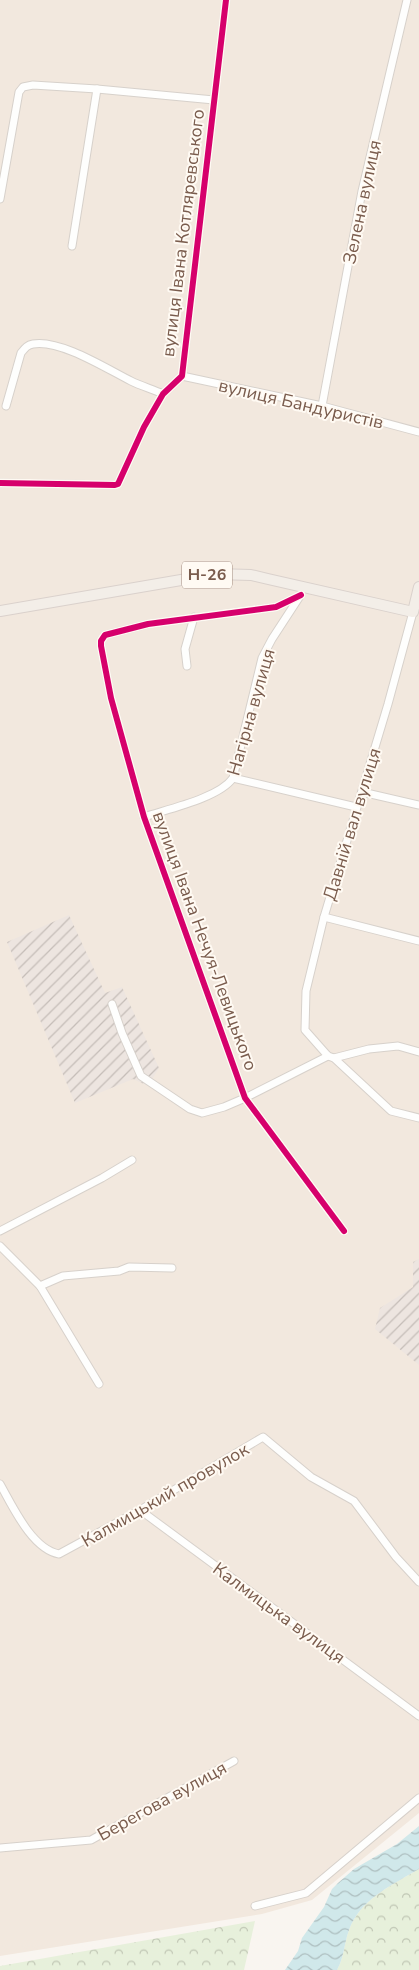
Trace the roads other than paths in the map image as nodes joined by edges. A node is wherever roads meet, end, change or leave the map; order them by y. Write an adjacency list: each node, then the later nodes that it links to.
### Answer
1 (226, 0): 4 (street, вулиця Івана Котляревського)
2 (407, 0): 10 (street, Зелена вулиця)
3 (97, 89): 4 (street); 5 (street); 6 (street)
4 (214, 100): 7 (street, вулиця Івана Котляревського)
5 (0, 199)
6 (72, 246)
7 (182, 376): 8 (street, вулиця Івана Котляревського); 10 (street, вулиця Бандуристів)
8 (163, 394): 9 (street); 12 (street, вулиця Івана Котляревського)
9 (6, 406)
10 (322, 406): 11 (street, вулиця Бандуристів)
11 (419, 432)
12 (0, 483)
13 (419, 587): 16 (main road, Давній вал вулиця)
14 (304, 591): 15 (main road, Н-26); 16 (main road, Н-26); 17 (street); 19 (street, Нагірна вулиця)
15 (0, 611)
16 (413, 612): 20 (street, Давній вал вулиця)
17 (194, 617): 18 (street); 23 (street, вулиця Івана Нечуя-Левицького)
18 (187, 666)
19 (233, 778): 22 (street); 23 (street, Нагірна вулиця)
20 (362, 792): 21 (street); 22 (street, Давній вал вулиця)
21 (419, 805)
22 (356, 807): 24 (street, Давній вал вулиця)
23 (144, 818): 29 (street, вулиця Івана Нечуя-Левицького)
24 (324, 917): 25 (street); 28 (street, Давній вал вулиця)
25 (419, 940)
26 (112, 1004): 29 (street)
27 (419, 1052): 28 (street)
28 (331, 1057): 29 (street); 30 (street, Давній вал вулиця)
29 (246, 1098): 33 (street, вулиця Івана Нечуя-Левицького)
30 (419, 1118)
31 (132, 1160): 32 (street)
32 (0, 1231)
33 (344, 1231)
34 (0, 1246): 36 (street)
35 (172, 1268): 36 (street)
36 (40, 1286): 37 (street)
37 (99, 1384)
38 (0, 1484): 39 (street, Калмицький провулок)
39 (140, 1510): 40 (street, Калмицький провулок); 41 (street, Калмицька вулиця)
40 (419, 1582)
41 (419, 1716)
42 (234, 1761): 44 (street, Берегова вулиця)
43 (419, 1798): 45 (street)
44 (0, 1848)
45 (255, 1906)

